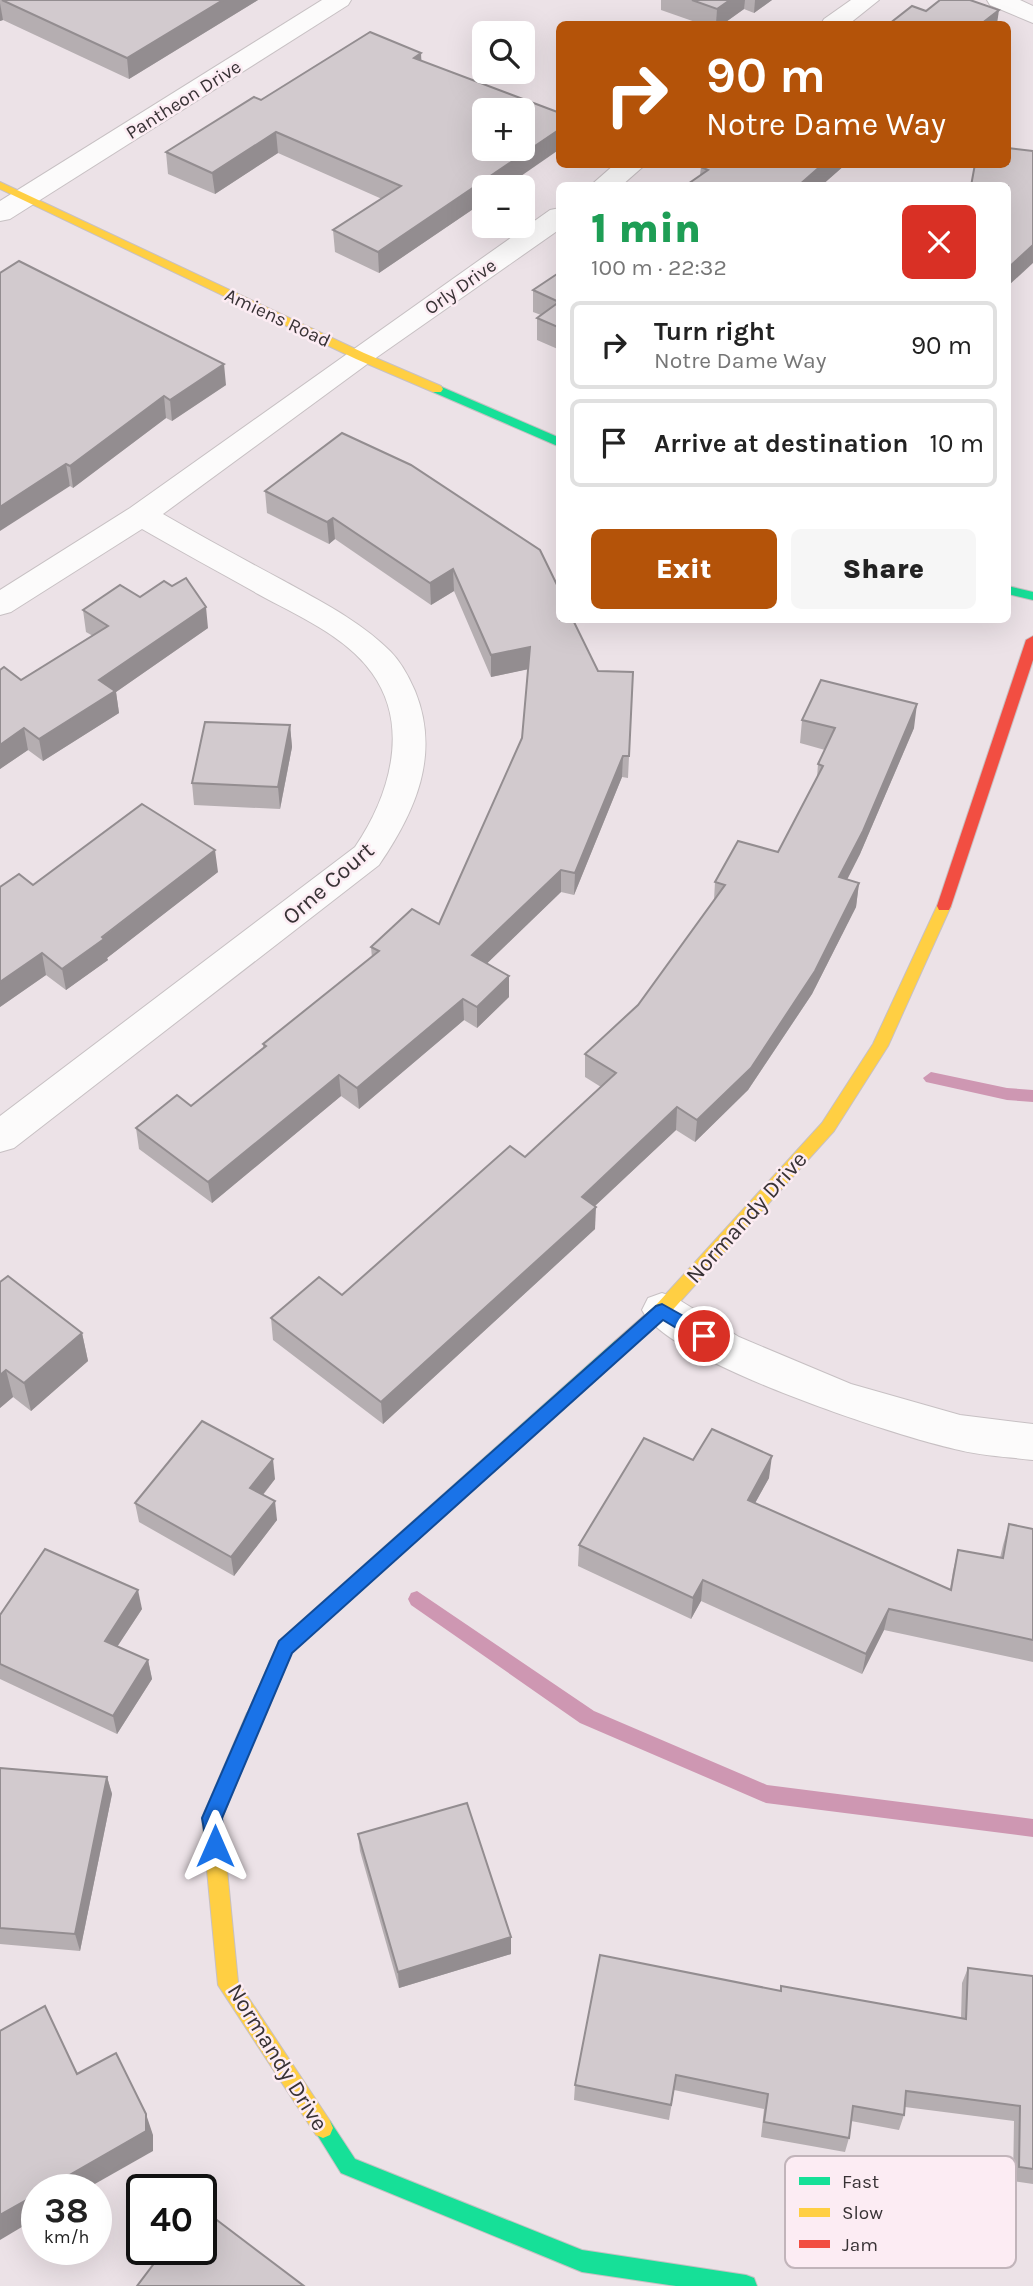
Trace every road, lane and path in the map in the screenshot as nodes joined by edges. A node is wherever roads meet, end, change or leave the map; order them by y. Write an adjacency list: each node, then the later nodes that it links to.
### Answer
1 (339, 0): 9 (street, Pantheon Drive)
2 (867, 0): 5 (street)
3 (999, 0): 4 (street)
4 (1033, 15)
5 (837, 21)
6 (628, 168): 7 (street)
7 (608, 182)
8 (0, 185): 9 (street, Amiens Road)
9 (26, 198): 10 (street, Pantheon Drive); 12 (street, Amiens Road)
10 (0, 213)
11 (556, 219): 12 (street, Orly Drive)
12 (360, 356): 13 (street, Amiens Road); 14 (street)
13 (556, 441)
14 (141, 515): 17 (street); 19 (street, Orne Court)
15 (1011, 591): 16 (street)
16 (1033, 596)
17 (0, 605)
18 (1033, 640): 20 (street, Normandy Drive)
19 (0, 1137)
20 (662, 1310): 21 (street); 22 (street, Normandy Drive)
21 (1033, 1442)
22 (746, 2286)

